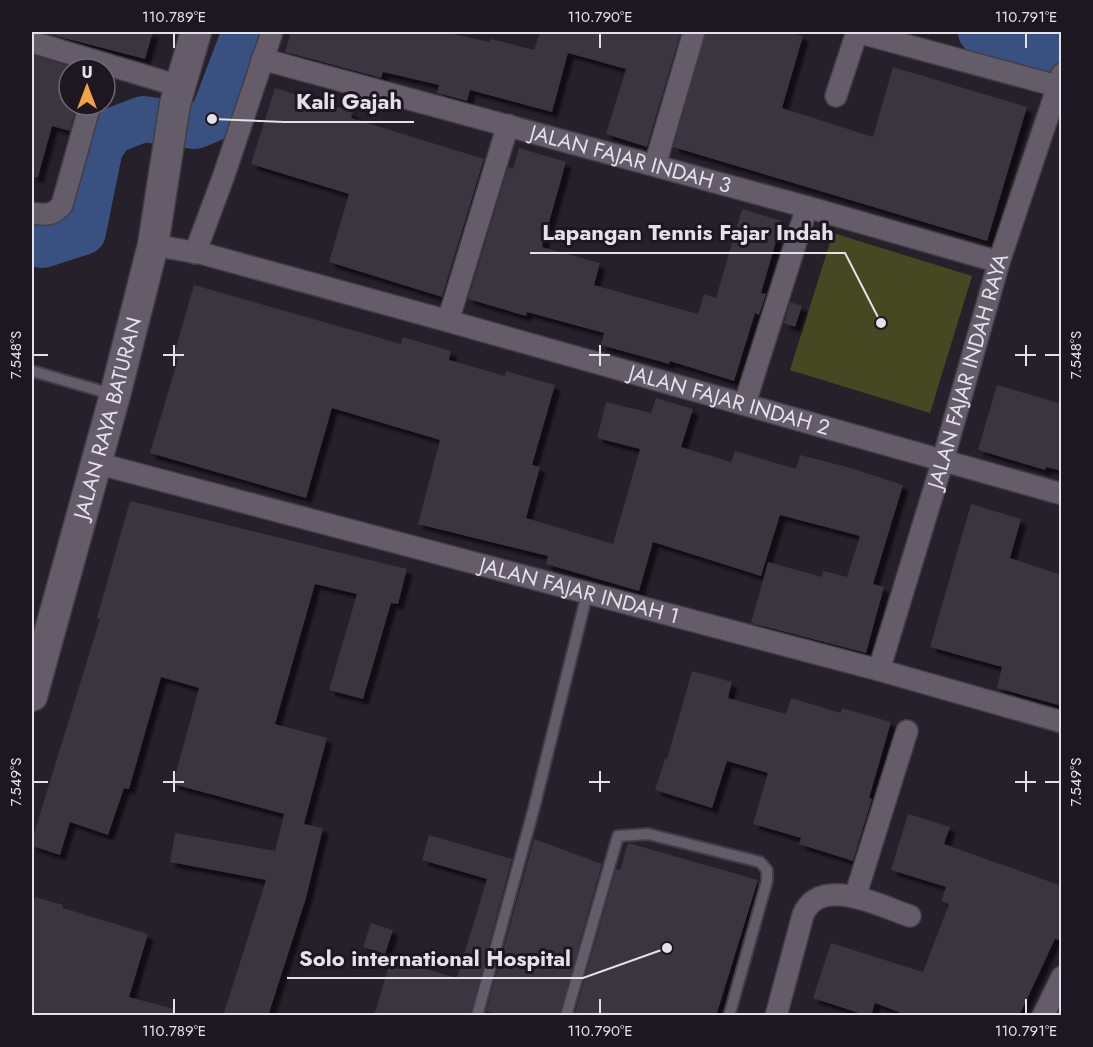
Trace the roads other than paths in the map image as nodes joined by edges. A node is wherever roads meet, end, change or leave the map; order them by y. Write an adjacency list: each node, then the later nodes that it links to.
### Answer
1 (196, 32): 10 (main road, JALAN RAYA BATURAN)
2 (272, 32): 7 (street)
3 (694, 32): 14 (street)
4 (857, 32): 9 (street); 11 (street)
5 (32, 42): 6 (street)
6 (75, 57)
7 (262, 59): 13 (street, JALAN FAJAR INDAH 3); 18 (street)
8 (117, 72): 10 (street)
9 (1060, 79): 19 (street, JALAN FAJAR INDAH RAYA)
10 (177, 95): 17 (main road, JALAN RAYA BATURAN)
11 (836, 96)
12 (87, 117): 16 (street)
13 (508, 125): 14 (street, JALAN FAJAR INDAH 3); 20 (street)
14 (655, 165): 15 (street, JALAN FAJAR INDAH 3)
15 (807, 207): 19 (street, JALAN FAJAR INDAH 3); 23 (street)
16 (32, 213)
17 (153, 244): 18 (street, JALAN FAJAR INDAH 2); 22 (main road, JALAN RAYA BATURAN)
18 (195, 253): 20 (street, JALAN FAJAR INDAH 2)
19 (999, 262): 24 (street, JALAN FAJAR INDAH RAYA)
20 (448, 321): 23 (street, JALAN FAJAR INDAH 2)
21 (32, 370): 22 (lane)
22 (115, 395): 25 (main road, JALAN RAYA BATURAN)
23 (745, 403): 24 (street, JALAN FAJAR INDAH 2)
24 (943, 460): 26 (street, JALAN FAJAR INDAH 2); 28 (street, JALAN FAJAR INDAH RAYA)
25 (96, 463): 27 (street, JALAN FAJAR INDAH 1); 29 (main road, JALAN RAYA BATURAN)
26 (1062, 494)
27 (587, 594): 28 (street, JALAN FAJAR INDAH 1); 35 (lane)
28 (879, 670): 30 (street, JALAN FAJAR INDAH 1)
29 (32, 695)
30 (1062, 722)
31 (907, 731): 32 (street)
32 (855, 897): 33 (street); 38 (street)
33 (910, 916)
34 (1062, 977): 39 (street)
35 (477, 1016)
36 (566, 1016): 37 (lane)
37 (729, 1016)
38 (776, 1016)
39 (1043, 1016)

